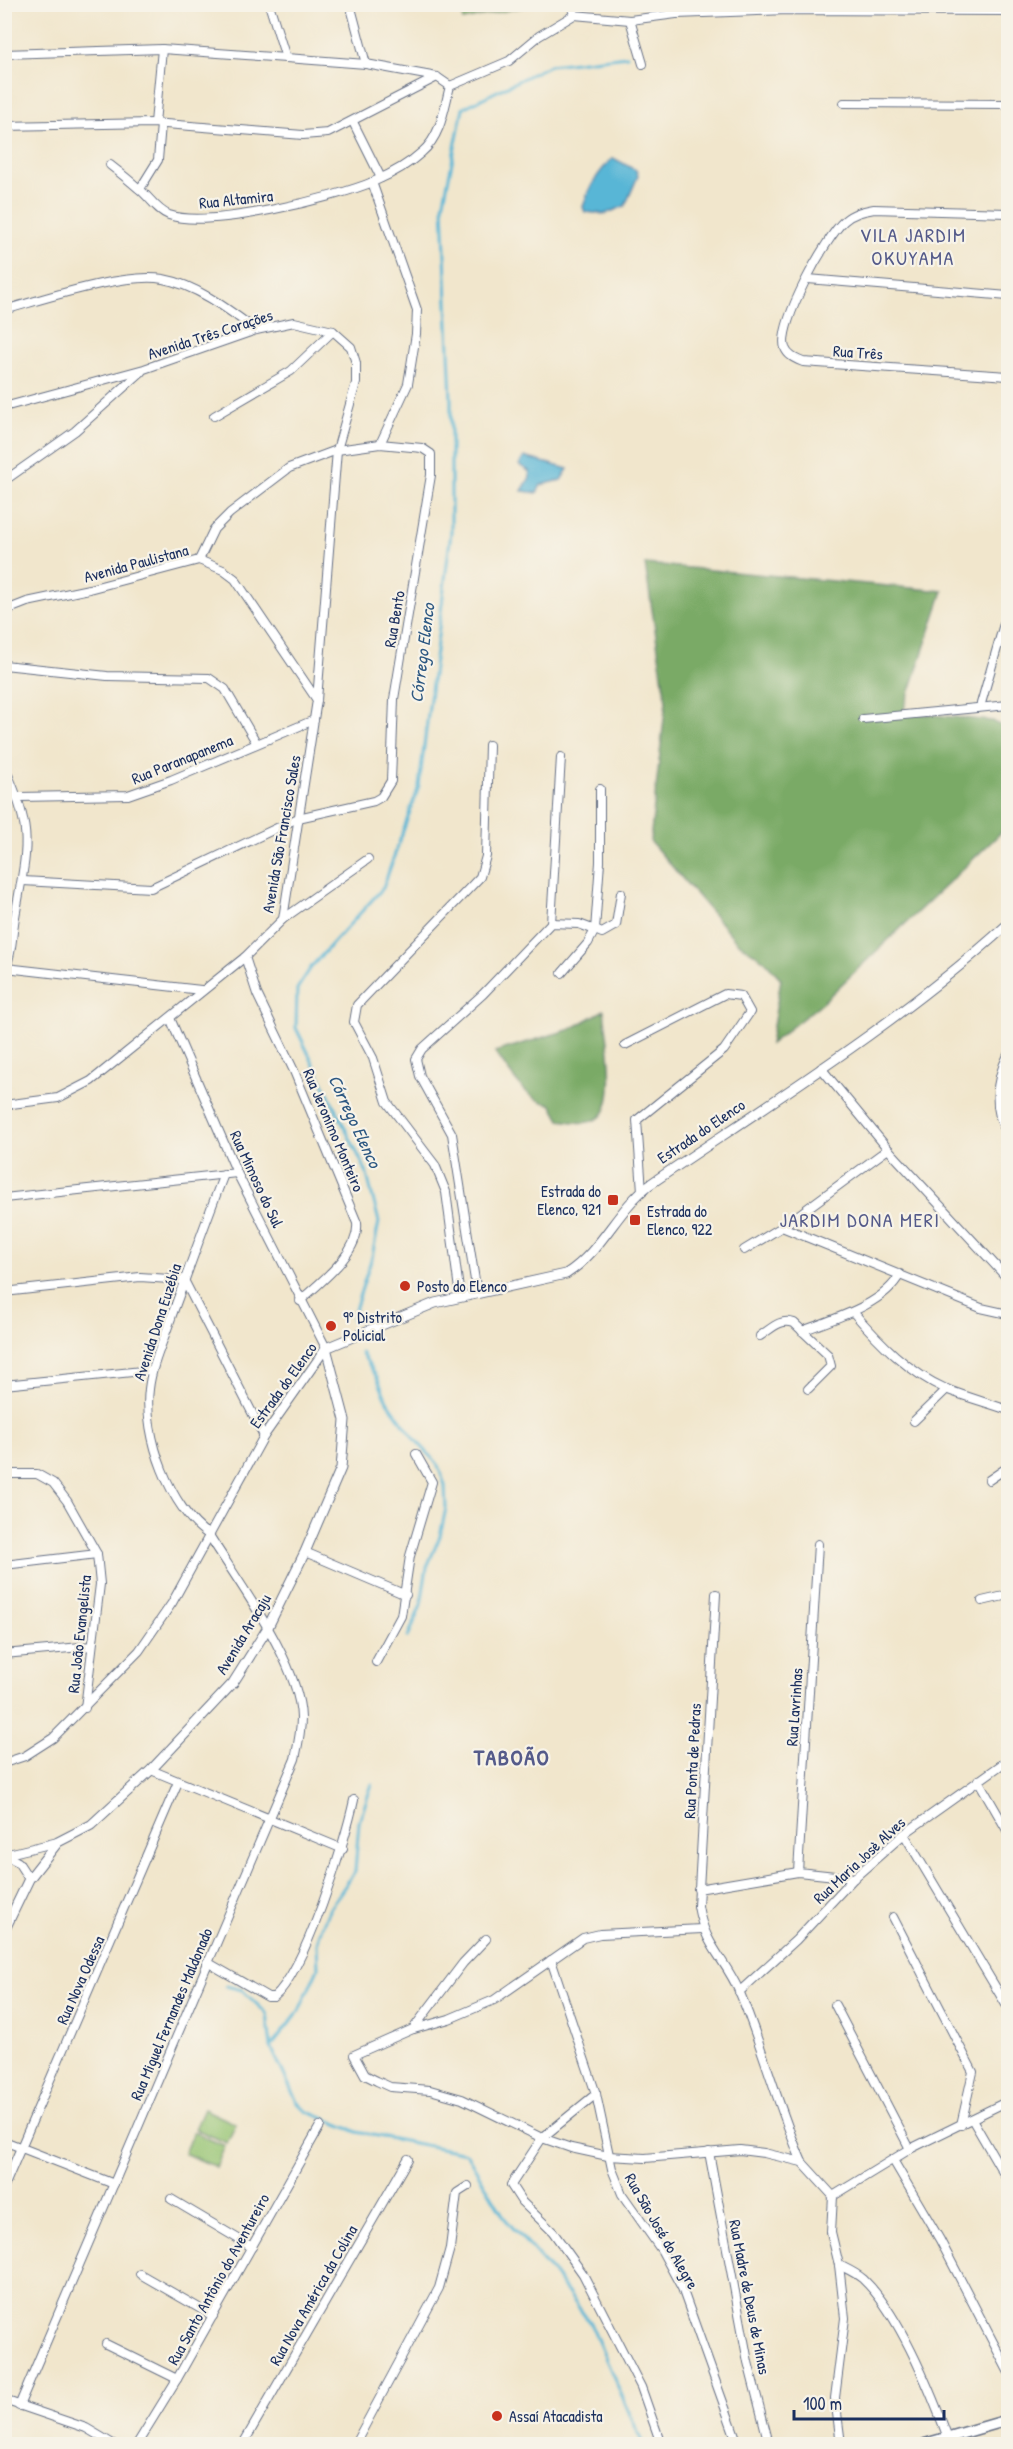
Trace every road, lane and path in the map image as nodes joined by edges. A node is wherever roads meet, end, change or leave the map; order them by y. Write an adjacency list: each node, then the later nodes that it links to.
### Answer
1 (269, 4): 11 (street)
2 (350, 4): 12 (street)
3 (572, 4): 7 (street)
4 (674, 4): 6 (street)
5 (1008, 11): 6 (street)
6 (676, 14): 8 (street)
7 (574, 15): 8 (street); 15 (street)
8 (630, 20): 13 (street)
9 (162, 50): 10 (street); 11 (street); 19 (street)
10 (4, 54)
11 (286, 58): 12 (street)
12 (366, 64): 14 (street)
13 (643, 64)
14 (437, 77): 15 (street); 18 (street)
15 (450, 86): 22 (street, Rua Altamira)
16 (844, 103): 17 (street)
17 (1008, 104)
18 (353, 122): 19 (street); 22 (street)
19 (158, 123): 20 (street); 24 (street)
20 (4, 126)
21 (110, 165): 24 (street, Rua Altamira)
22 (381, 178): 23 (street, Rua Altamira)
23 (372, 182): 24 (street, Rua Altamira); 35 (street)
24 (140, 189)
25 (1007, 213): 26 (street, Rua Três)
26 (808, 279): 27 (street); 32 (street, Rua Três)
27 (1008, 296)
28 (4, 310): 29 (street)
29 (256, 330): 30 (street, Avenida Três Corações); 31 (street, Avenida Três Corações)
30 (333, 331): 34 (street); 36 (street)
31 (144, 369): 33 (street, Avenida Três Corações); 37 (street)
32 (1008, 375)
33 (4, 407)
34 (214, 416)
35 (380, 444): 36 (street, Rua Bento); 54 (street, Rua Bento)
36 (337, 450): 38 (street, Rua Bento); 43 (street, Avenida São Francisco Sales)
37 (4, 481)
38 (199, 560): 40 (street, Avenida Paulistana); 43 (street, Avenida Paulistana)
39 (1008, 610): 41 (street)
40 (4, 611)
41 (1006, 632): 45 (street)
42 (4, 665): 48 (street)
43 (317, 700): 47 (street, Avenida São Francisco Sales)
44 (1008, 705): 45 (street)
45 (980, 706): 46 (street)
46 (863, 719)
47 (314, 720): 48 (street, Rua Paranapanema); 54 (street, Avenida São Francisco Sales)
48 (256, 742): 53 (street, Rua Paranapanema)
49 (489, 745): 84 (street)
50 (561, 757): 59 (street)
51 (4, 766): 53 (street)
52 (600, 789): 61 (street)
53 (19, 797): 56 (street)
54 (298, 818): 56 (street); 58 (street, Avenida São Francisco Sales)
55 (368, 859): 58 (street)
56 (23, 881): 63 (street)
57 (621, 892): 61 (street)
58 (283, 919): 62 (street, Avenida São Francisco Sales)
59 (551, 923): 61 (street); 83 (street)
60 (1008, 924): 69 (street, Estrada do Elenco)
61 (595, 930): 64 (street)
62 (244, 957): 65 (street, Avenida São Francisco Sales); 85 (street, Rua Jeronimo Monteiro)
63 (5, 969): 65 (street)
64 (562, 973)
65 (201, 990): 66 (street, Avenida São Francisco Sales)
66 (170, 1018): 70 (street, Avenida São Francisco Sales); 73 (street, Rua Mimoso do Sul)
67 (625, 1045): 75 (street)
68 (1008, 1054): 71 (street)
69 (821, 1068): 72 (street); 75 (street, Estrada do Elenco)
70 (4, 1105)
71 (1008, 1136)
72 (888, 1149): 77 (street); 81 (street)
73 (237, 1173): 74 (street); 85 (street, Rua Mimoso do Sul)
74 (224, 1174): 76 (street); 80 (street, Avenida Dona Euzébia)
75 (642, 1191): 83 (street, Estrada do Elenco)
76 (4, 1198)
77 (782, 1227): 78 (street); 79 (street)
78 (744, 1250)
79 (900, 1274): 86 (street); 87 (street)
80 (184, 1280): 82 (street); 91 (street, Avenida Dona Euzébia); 97 (street)
81 (1008, 1280)
82 (4, 1292)
83 (477, 1293): 84 (street, Estrada do Elenco)
84 (460, 1297): 90 (street, Estrada do Elenco)
85 (300, 1302): 90 (street, Rua Mimoso do Sul)
86 (853, 1312): 88 (street); 94 (street)
87 (1008, 1314)
88 (802, 1331): 89 (street); 93 (street)
89 (760, 1336)
90 (326, 1348): 97 (street, Estrada do Elenco); 104 (street, Avenida Aracaju)
91 (152, 1370): 92 (street); 102 (street, Avenida Dona Euzébia)
92 (4, 1385)
93 (808, 1389)
94 (948, 1389): 95 (street); 96 (street)
95 (1008, 1410)
96 (914, 1421)
97 (264, 1436): 102 (street, Estrada do Elenco)
98 (416, 1454): 108 (street)
99 (1008, 1467): 101 (street)
100 (4, 1474): 105 (street, Rua João Evangelista)
101 (989, 1480)
102 (209, 1535): 111 (street, Avenida Dona Euzébia); 115 (street, Estrada do Elenco)
103 (818, 1544): 128 (street, Rua Lavrinhas)
104 (305, 1552): 108 (street); 111 (street, Avenida Aracaju)
105 (97, 1554): 106 (street); 112 (street, Rua João Evangelista)
106 (4, 1564)
107 (716, 1594): 131 (street, Rua Ponta de Pedras)
108 (406, 1595): 114 (street)
109 (1008, 1595): 110 (street)
110 (982, 1601)
111 (267, 1629): 118 (street, Avenida Aracaju); 122 (street, Rua Miguel Fernandes Maldonado)
112 (92, 1646): 113 (street); 115 (street, Rua João Evangelista)
113 (4, 1654)
114 (376, 1662)
115 (86, 1708): 117 (street, Estrada do Elenco)
116 (1008, 1760): 119 (street, Rua Maria Josè Alves)
117 (4, 1763)
118 (151, 1770): 120 (street); 125 (street, Avenida Aracaju)
119 (978, 1780): 123 (street); 124 (street, Rua Maria Josè Alves)
120 (178, 1782): 122 (street); 149 (street, Rua Nova Odessa)
121 (354, 1800): 126 (street)
122 (268, 1820): 126 (street); 137 (street, Rua Miguel Fernandes Maldonado)
123 (1008, 1832)
124 (904, 1834): 129 (street, Rua Maria Josè Alves); 140 (street)
125 (58, 1842): 127 (street); 130 (street, Avenida Aracaju)
126 (343, 1849): 137 (street)
127 (5, 1855): 130 (street)
128 (798, 1872): 129 (street); 131 (street)
129 (854, 1878): 138 (street, Rua Maria Josè Alves)
130 (29, 1879): 134 (street, Avenida Aracaju)
131 (698, 1889): 133 (street, Rua Ponta de Pedras)
132 (893, 1917): 145 (street)
133 (702, 1929): 136 (street); 138 (street)
134 (4, 1931)
135 (486, 1939): 141 (street)
136 (551, 1960): 141 (street); 142 (street, Rua São José do Alegre)
137 (207, 1962): 157 (street, Rua Miguel Fernandes Maldonado)
138 (739, 1992): 155 (street)
139 (835, 2005): 150 (street)
140 (1008, 2008)
141 (413, 2029): 147 (street)
142 (596, 2094): 147 (street); 152 (street, Rua São José do Alegre)
143 (1008, 2101): 144 (street)
144 (972, 2119): 145 (street); 156 (street)
145 (961, 2125): 150 (street)
146 (320, 2126): 162 (street, Rua Santo Antônio do Aventureiro)
147 (542, 2138): 152 (street); 177 (street)
148 (4, 2141): 149 (street)
149 (21, 2147): 157 (street); 159 (street, Rua Nova Odessa)
150 (910, 2150): 154 (street)
151 (709, 2152): 152 (street); 155 (street); 179 (street, Rua Madre de Deus de Minas)
152 (608, 2156): 178 (street, Rua São José do Alegre)
153 (408, 2160): 175 (street, Rua Nova América da Colina)
154 (893, 2160): 160 (street); 167 (street)
155 (802, 2162): 160 (street)
156 (1008, 2181)
157 (114, 2184): 170 (street, Rua Miguel Fernandes Maldonado)
158 (468, 2186): 176 (street)
159 (4, 2187)
160 (833, 2196): 163 (street)
161 (171, 2199): 162 (street)
162 (252, 2247): 165 (street, Rua Santo Antônio do Aventureiro)
163 (839, 2265): 172 (street); 180 (street)
164 (140, 2274): 165 (street)
165 (213, 2316): 168 (street, Rua Santo Antônio do Aventureiro)
166 (105, 2344): 168 (street)
167 (1008, 2371)
168 (177, 2379): 174 (street, Rua Santo Antônio do Aventureiro)
169 (4, 2400): 170 (street)
170 (19, 2406): 173 (street)
171 (1008, 2420): 172 (main road)
172 (948, 2439): 181 (main road)
173 (113, 2445)
174 (137, 2445)
175 (243, 2445)
176 (356, 2445)
177 (661, 2445)
178 (738, 2445)
179 (769, 2445)
180 (841, 2445)
181 (925, 2445)

